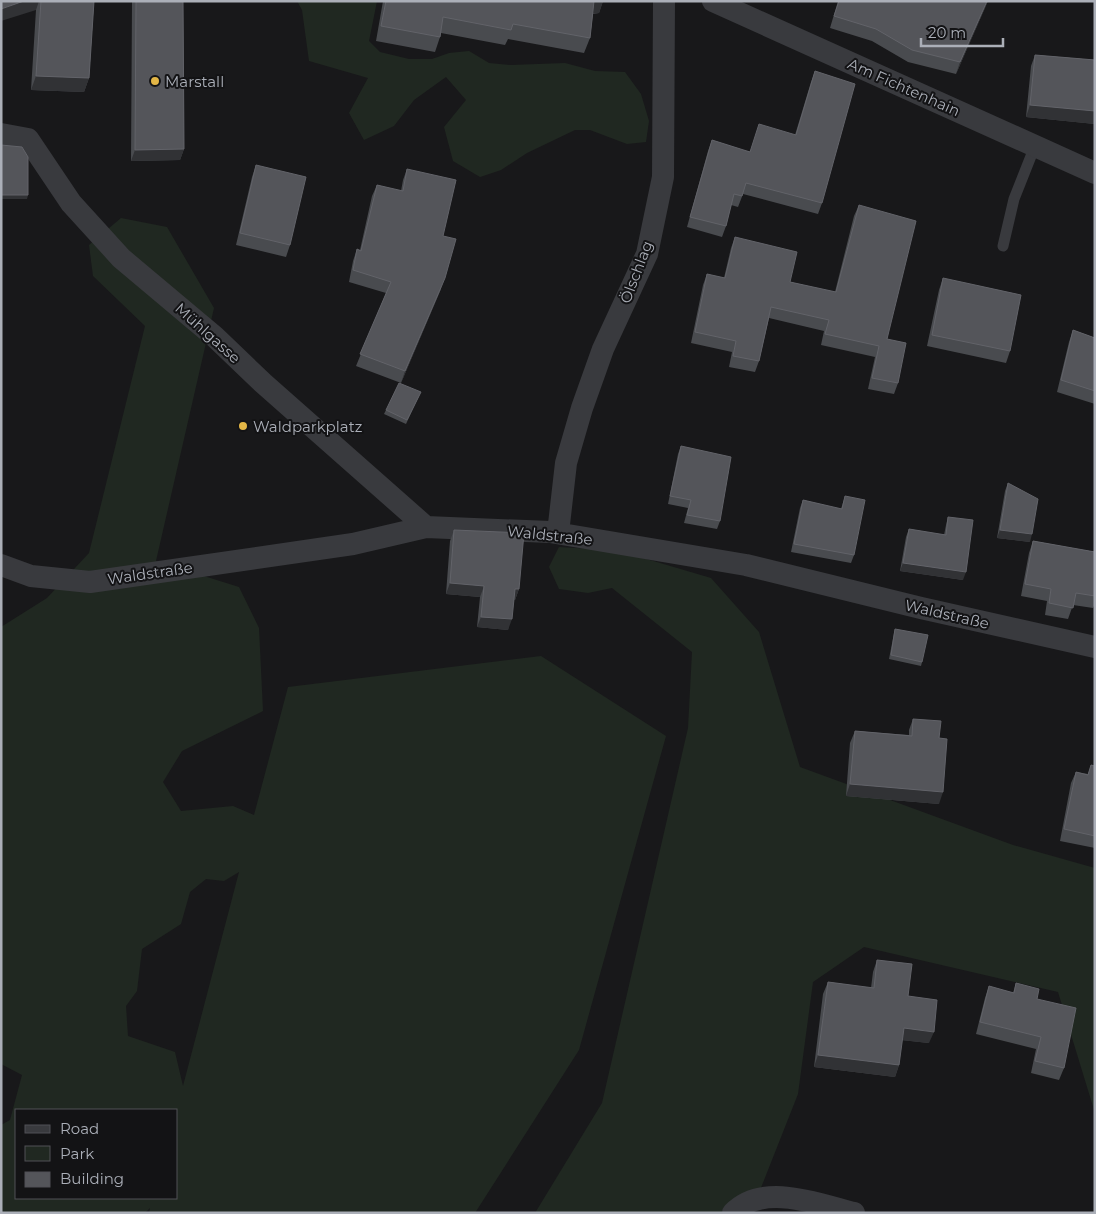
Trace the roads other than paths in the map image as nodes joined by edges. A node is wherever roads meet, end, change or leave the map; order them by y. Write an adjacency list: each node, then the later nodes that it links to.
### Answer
1 (664, 1): 8 (street, Ölschlag)
2 (713, 1): 4 (street, Am Fichtenhain)
3 (1, 134): 7 (street, Mühlgasse)
4 (1035, 146): 5 (street, Am Fichtenhain); 6 (lane)
5 (1095, 173)
6 (1003, 246)
7 (426, 527): 8 (street, Waldstraße); 9 (street, Waldstraße)
8 (558, 533): 10 (street, Waldstraße)
9 (1, 565)
10 (1095, 648)
11 (733, 1213): 12 (street)
12 (854, 1213)

